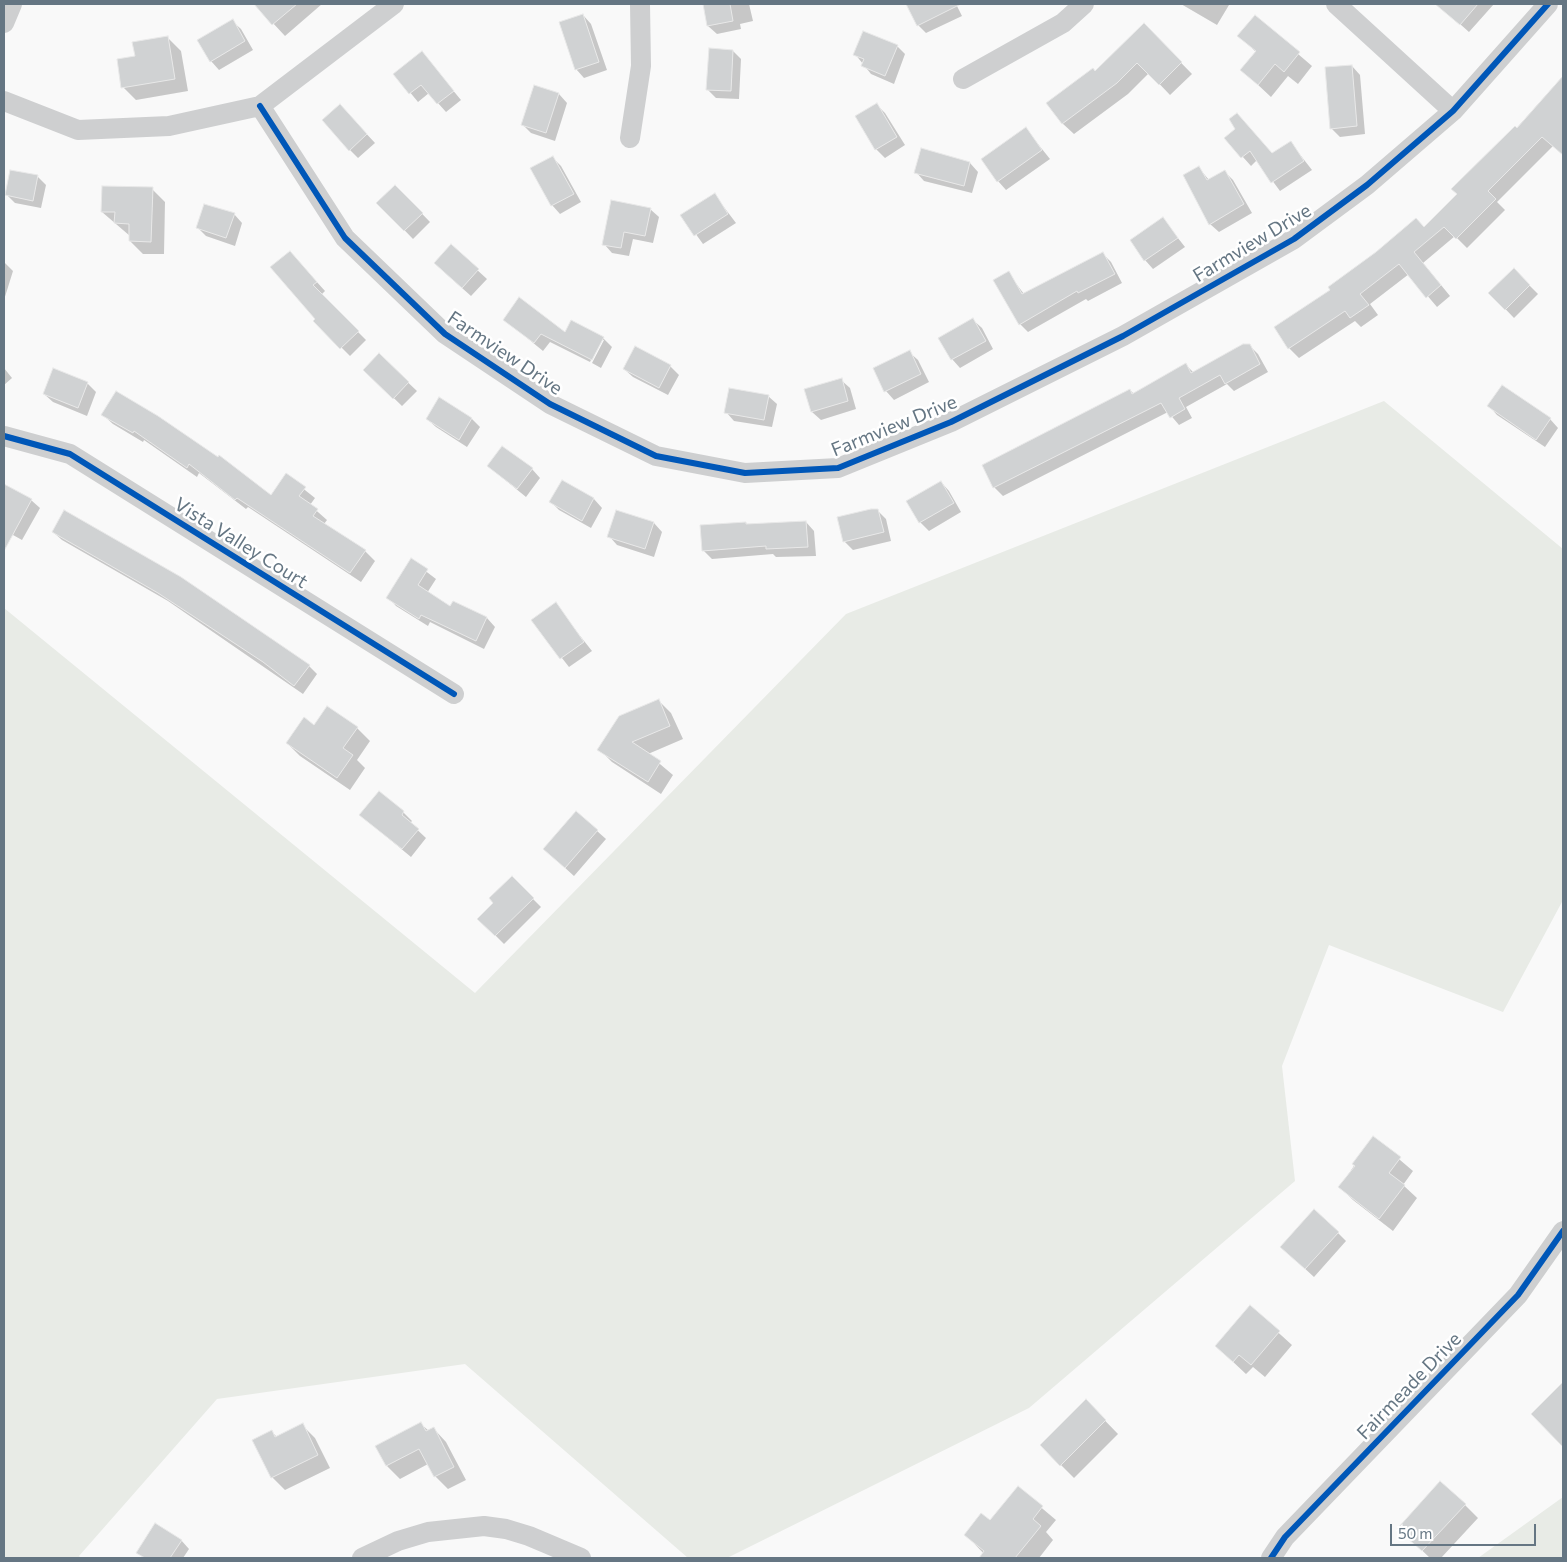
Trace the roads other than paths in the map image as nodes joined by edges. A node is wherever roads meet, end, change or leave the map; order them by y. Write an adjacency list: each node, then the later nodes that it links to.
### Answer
1 (12, 4): 7 (street)
2 (394, 4): 10 (street)
3 (640, 4): 12 (street)
4 (1084, 4): 8 (street)
5 (1336, 4): 11 (street)
6 (1548, 4): 11 (street, Farmview Drive)
7 (4, 23)
8 (963, 80)
9 (4, 101): 10 (street)
10 (260, 106): 11 (street, Farmview Drive)
11 (1453, 111)
12 (630, 138)
13 (4, 436): 14 (street, Vista Valley Court)
14 (454, 694)
15 (1563, 1230): 18 (street, Fairmeade Drive)
16 (362, 1558): 17 (street)
17 (581, 1558)
18 (1271, 1558)

